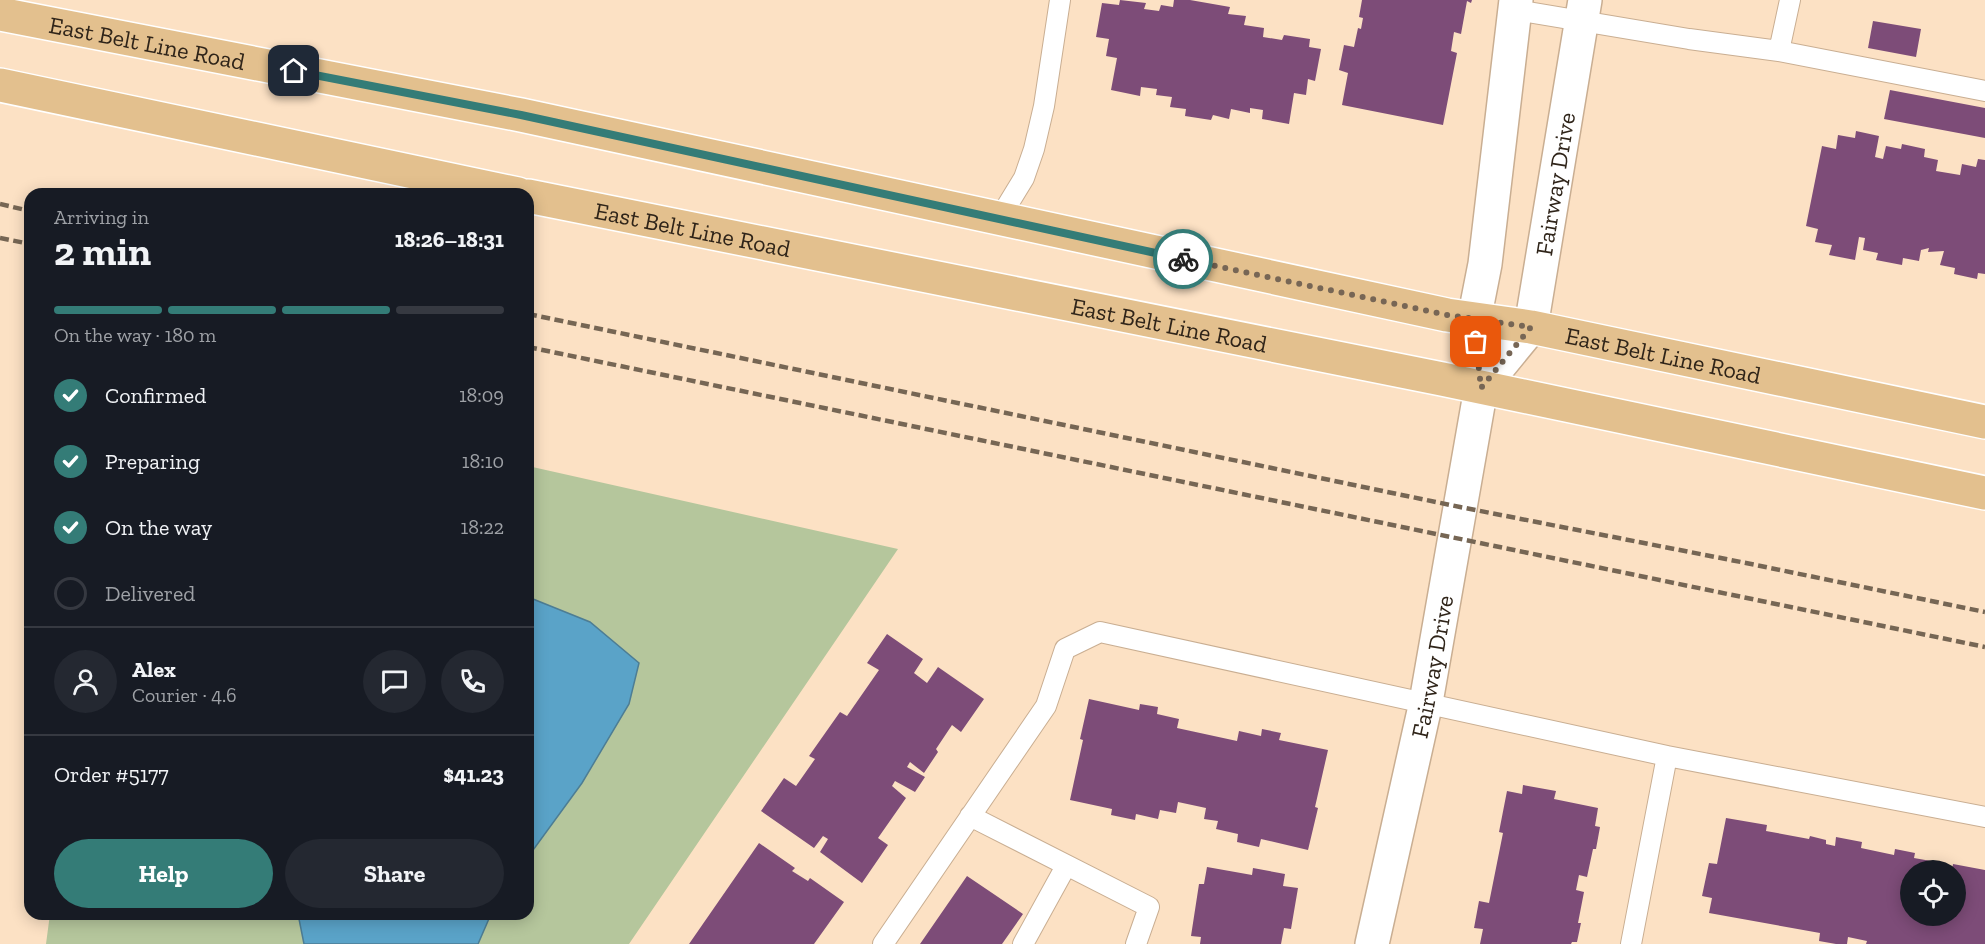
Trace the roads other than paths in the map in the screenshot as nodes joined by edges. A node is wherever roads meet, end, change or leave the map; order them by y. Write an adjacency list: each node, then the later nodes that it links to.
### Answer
1 (1060, 0): 11 (lane)
2 (1790, 0): 6 (lane)
3 (1516, 5): 4 (lane); 12 (street, Fairway Drive)
4 (1583, 10): 6 (lane); 13 (street, Fairway Drive)
5 (0, 14): 11 (main road, East Belt Line Road)
6 (1779, 51): 8 (lane)
7 (0, 85): 9 (main road, East Belt Line Road)
8 (1985, 91)
9 (494, 188)
10 (534, 196): 14 (main road, East Belt Line Road)
11 (999, 219): 12 (main road, East Belt Line Road)
12 (1474, 320): 13 (main road, East Belt Line Road); 14 (street, Fairway Drive)
13 (1531, 327): 14 (street, Fairway Drive); 15 (main road, East Belt Line Road)
14 (1481, 388): 16 (main road, East Belt Line Road); 17 (street, Fairway Drive)
15 (1985, 423)
16 (1985, 493)
17 (1426, 702): 18 (lane); 19 (lane); 25 (street, Fairway Drive)
18 (1667, 756): 20 (lane); 26 (lane)
19 (970, 816): 21 (lane); 22 (lane)
20 (1985, 818)
21 (1066, 866): 23 (lane); 24 (lane)
22 (883, 944)
23 (1023, 944)
24 (1136, 944)
25 (1372, 944)
26 (1631, 944)

